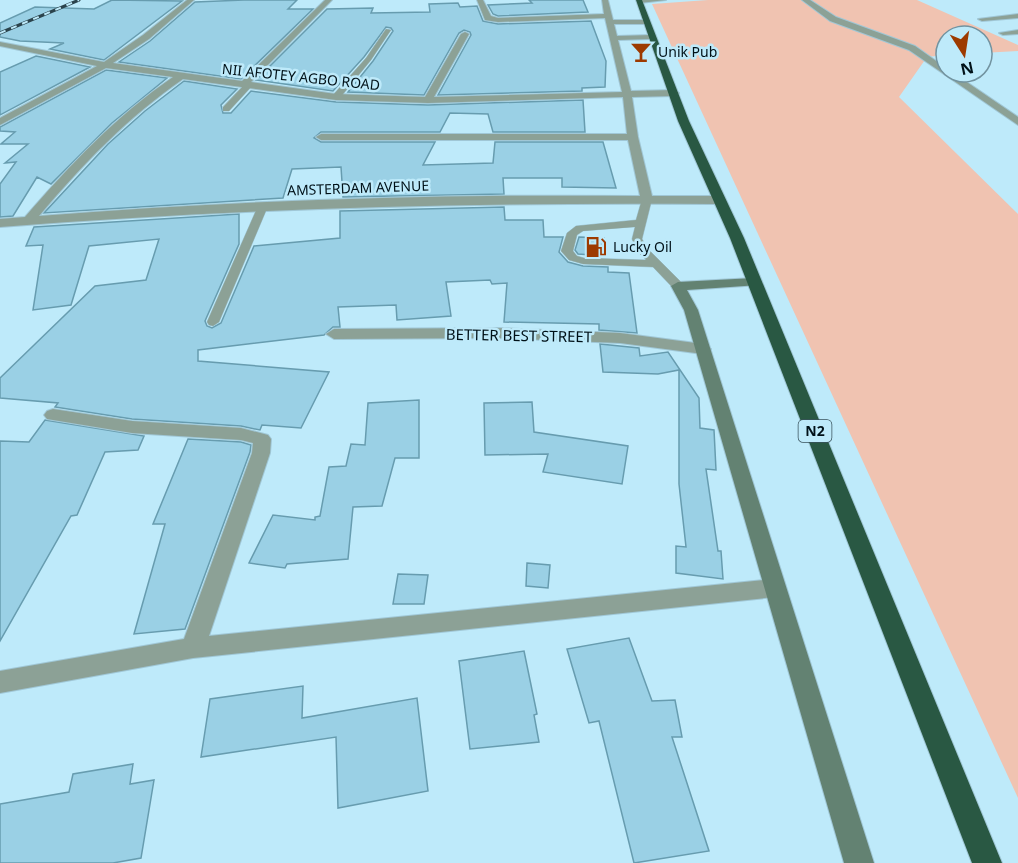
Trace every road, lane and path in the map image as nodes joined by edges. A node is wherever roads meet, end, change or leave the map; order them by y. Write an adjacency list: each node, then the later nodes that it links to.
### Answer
1 (190, 0): 18 (street)
2 (329, 0): 20 (street)
3 (480, 0): 9 (street)
4 (605, 0): 9 (street)
5 (663, 0): 7 (street)
6 (806, 0): 27 (street)
7 (640, 1): 12 (highway, N2)
8 (1018, 16): 10 (street)
9 (609, 19): 12 (street); 16 (street)
10 (982, 19)
11 (388, 30): 23 (lane)
12 (648, 30): 16 (street); 21 (highway, N2)
13 (1018, 32): 14 (street)
14 (1003, 33)
15 (465, 34): 24 (street)
16 (615, 38): 22 (street)
17 (0, 44): 18 (street, NII AFOTEY AGBO ROAD)
18 (105, 65): 19 (street, NII AFOTEY AGBO ROAD); 26 (street)
19 (181, 76): 20 (street, NII AFOTEY AGBO ROAD); 33 (street)
20 (246, 86): 23 (street, NII AFOTEY AGBO ROAD); 25 (lane)
21 (674, 93): 22 (street, NII AFOTEY AGBO ROAD); 31 (highway, N2)
22 (627, 94): 24 (street, NII AFOTEY AGBO ROAD); 29 (street)
23 (336, 97): 24 (street, NII AFOTEY AGBO ROAD)
24 (428, 100)
25 (226, 109)
26 (0, 122)
27 (1018, 122)
28 (321, 137): 29 (street)
29 (633, 137): 30 (street)
30 (647, 199): 31 (street, AMSTERDAM AVENUE); 32 (street, AMSTERDAM AVENUE); 35 (lane)
31 (717, 200): 37 (highway, N2)
32 (263, 206): 33 (street, AMSTERDAM AVENUE); 39 (lane)
33 (29, 220): 34 (street, AMSTERDAM AVENUE)
34 (0, 223)
35 (641, 223): 36 (lane); 36 (lane)
36 (657, 264): 38 (lane)
37 (754, 282): 38 (street); 47 (highway, N2)
38 (678, 286): 41 (street)
39 (213, 322)
40 (334, 334): 41 (street, BETTER BEST STREET)
41 (703, 349): 43 (street)
42 (53, 415): 44 (street)
43 (775, 588): 44 (street); 46 (street)
44 (193, 648): 45 (street)
45 (0, 682)
46 (859, 863)
47 (987, 863)

